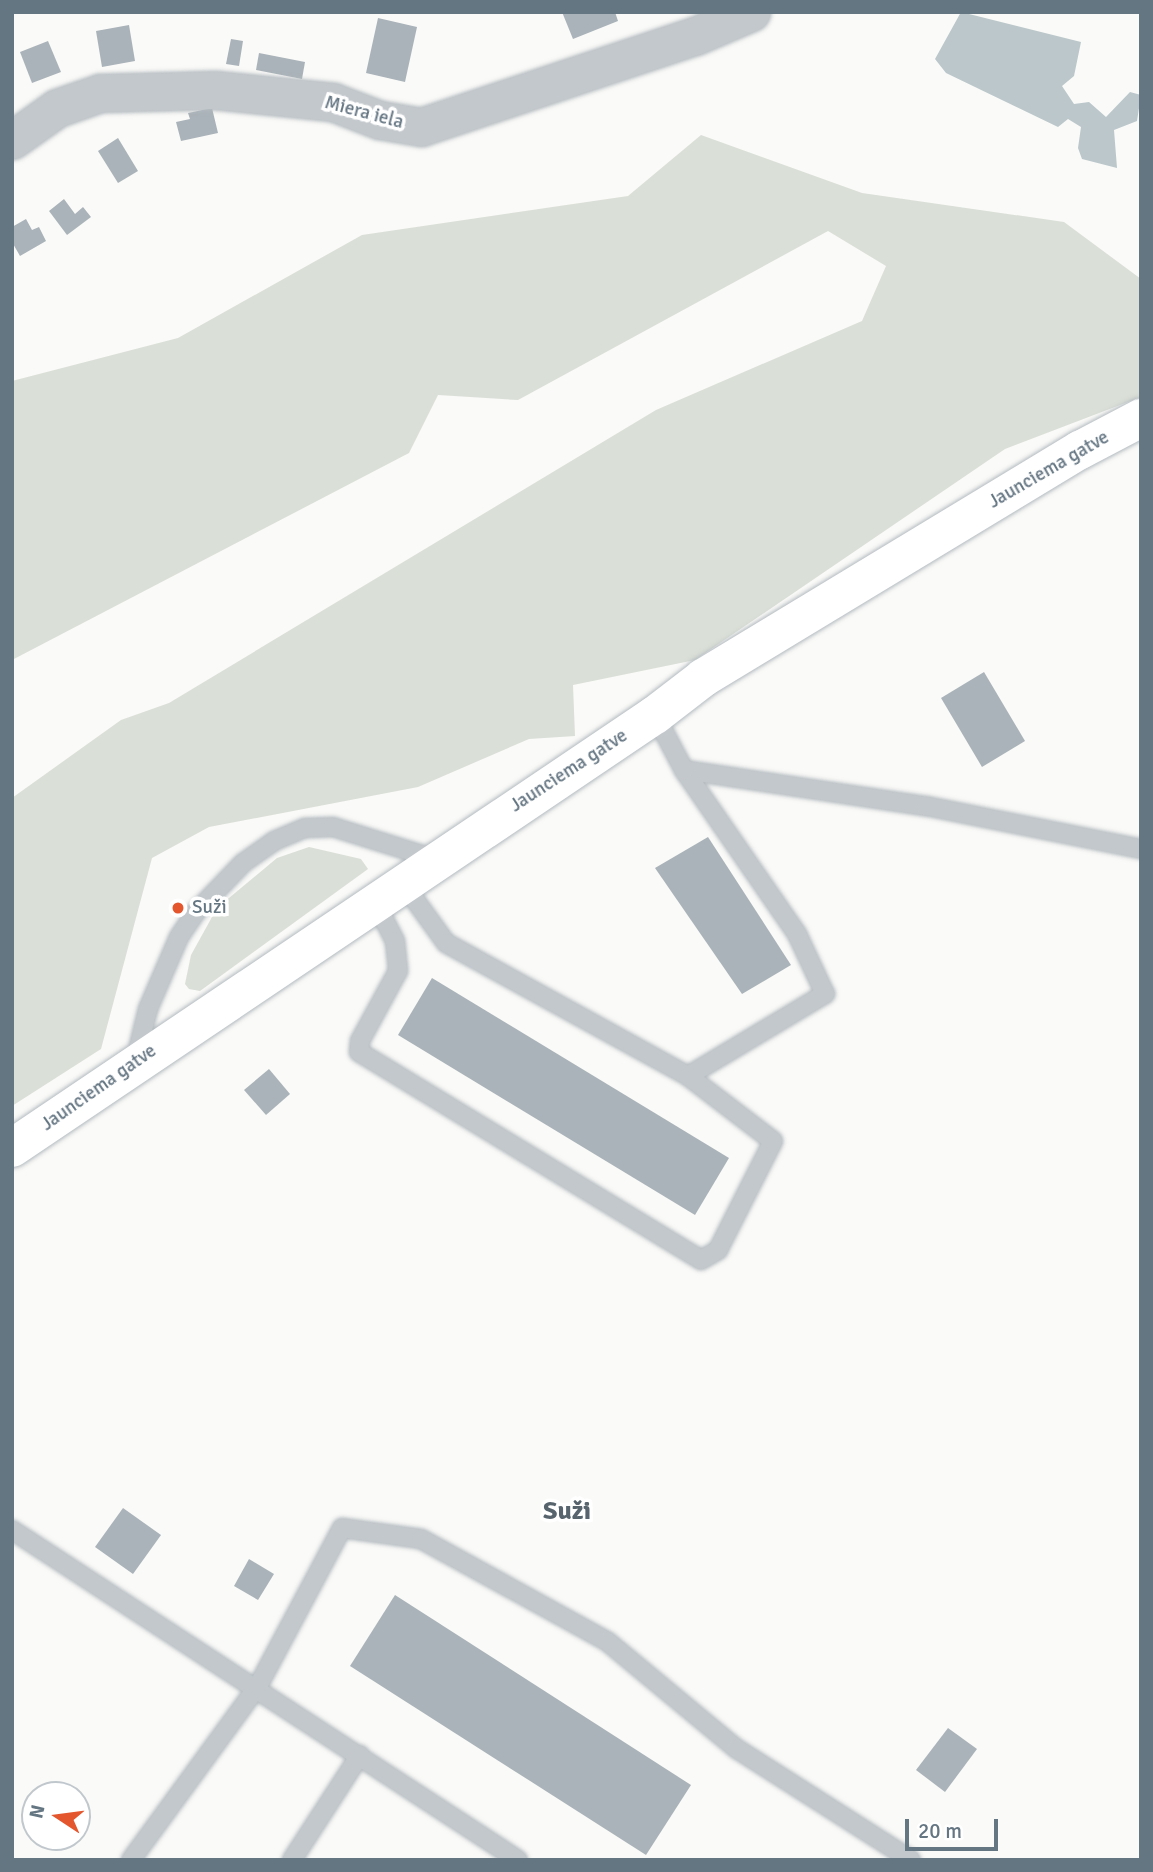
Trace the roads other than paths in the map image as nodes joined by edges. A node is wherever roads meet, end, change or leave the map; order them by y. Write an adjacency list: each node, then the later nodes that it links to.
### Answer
1 (751, 12): 2 (street, Miera iela)
2 (12, 140)
3 (1141, 418): 4 (main road, Jaunciema gatve)
4 (655, 715): 5 (lane); 7 (main road, Jaunciema gatve)
5 (684, 770): 6 (lane); 10 (lane)
6 (1141, 849)
7 (435, 859): 8 (main road, Jaunciema gatve); 9 (lane)
8 (388, 891): 9 (main road, Jaunciema gatve); 10 (lane); 10 (lane)
9 (134, 1064): 11 (main road, Jaunciema gatve)
10 (688, 1076)
11 (12, 1148)
12 (12, 1530): 13 (lane)
13 (258, 1686): 14 (lane); 15 (lane); 18 (lane)
14 (360, 1755): 16 (lane); 17 (lane)
15 (131, 1860)
16 (292, 1860)
17 (518, 1860)
18 (911, 1860)

